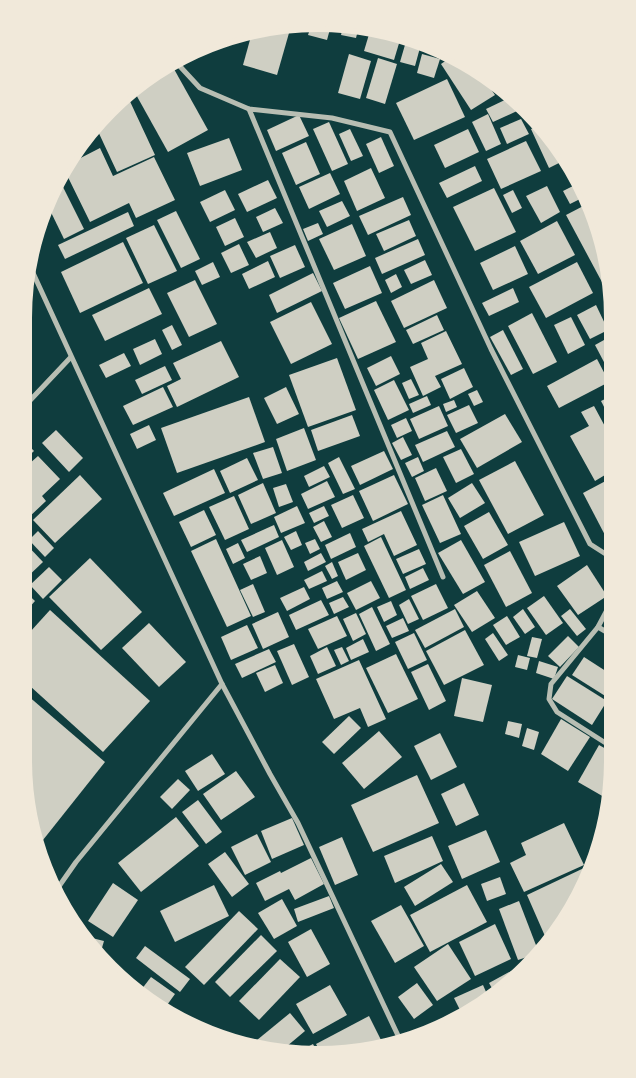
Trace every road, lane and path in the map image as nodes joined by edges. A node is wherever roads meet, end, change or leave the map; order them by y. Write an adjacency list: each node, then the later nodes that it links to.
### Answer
1 (179, 65): 2 (street)
2 (249, 109): 6 (street); 7 (street)
3 (32, 272): 4 (street)
4 (71, 357): 5 (street); 11 (street)
5 (29, 401)
6 (607, 555)
7 (443, 577)
8 (607, 610): 9 (street)
9 (598, 627): 10 (street); 12 (street)
10 (607, 632)
11 (222, 684): 13 (street); 14 (street)
12 (607, 744)
13 (59, 887)
14 (399, 1037)

